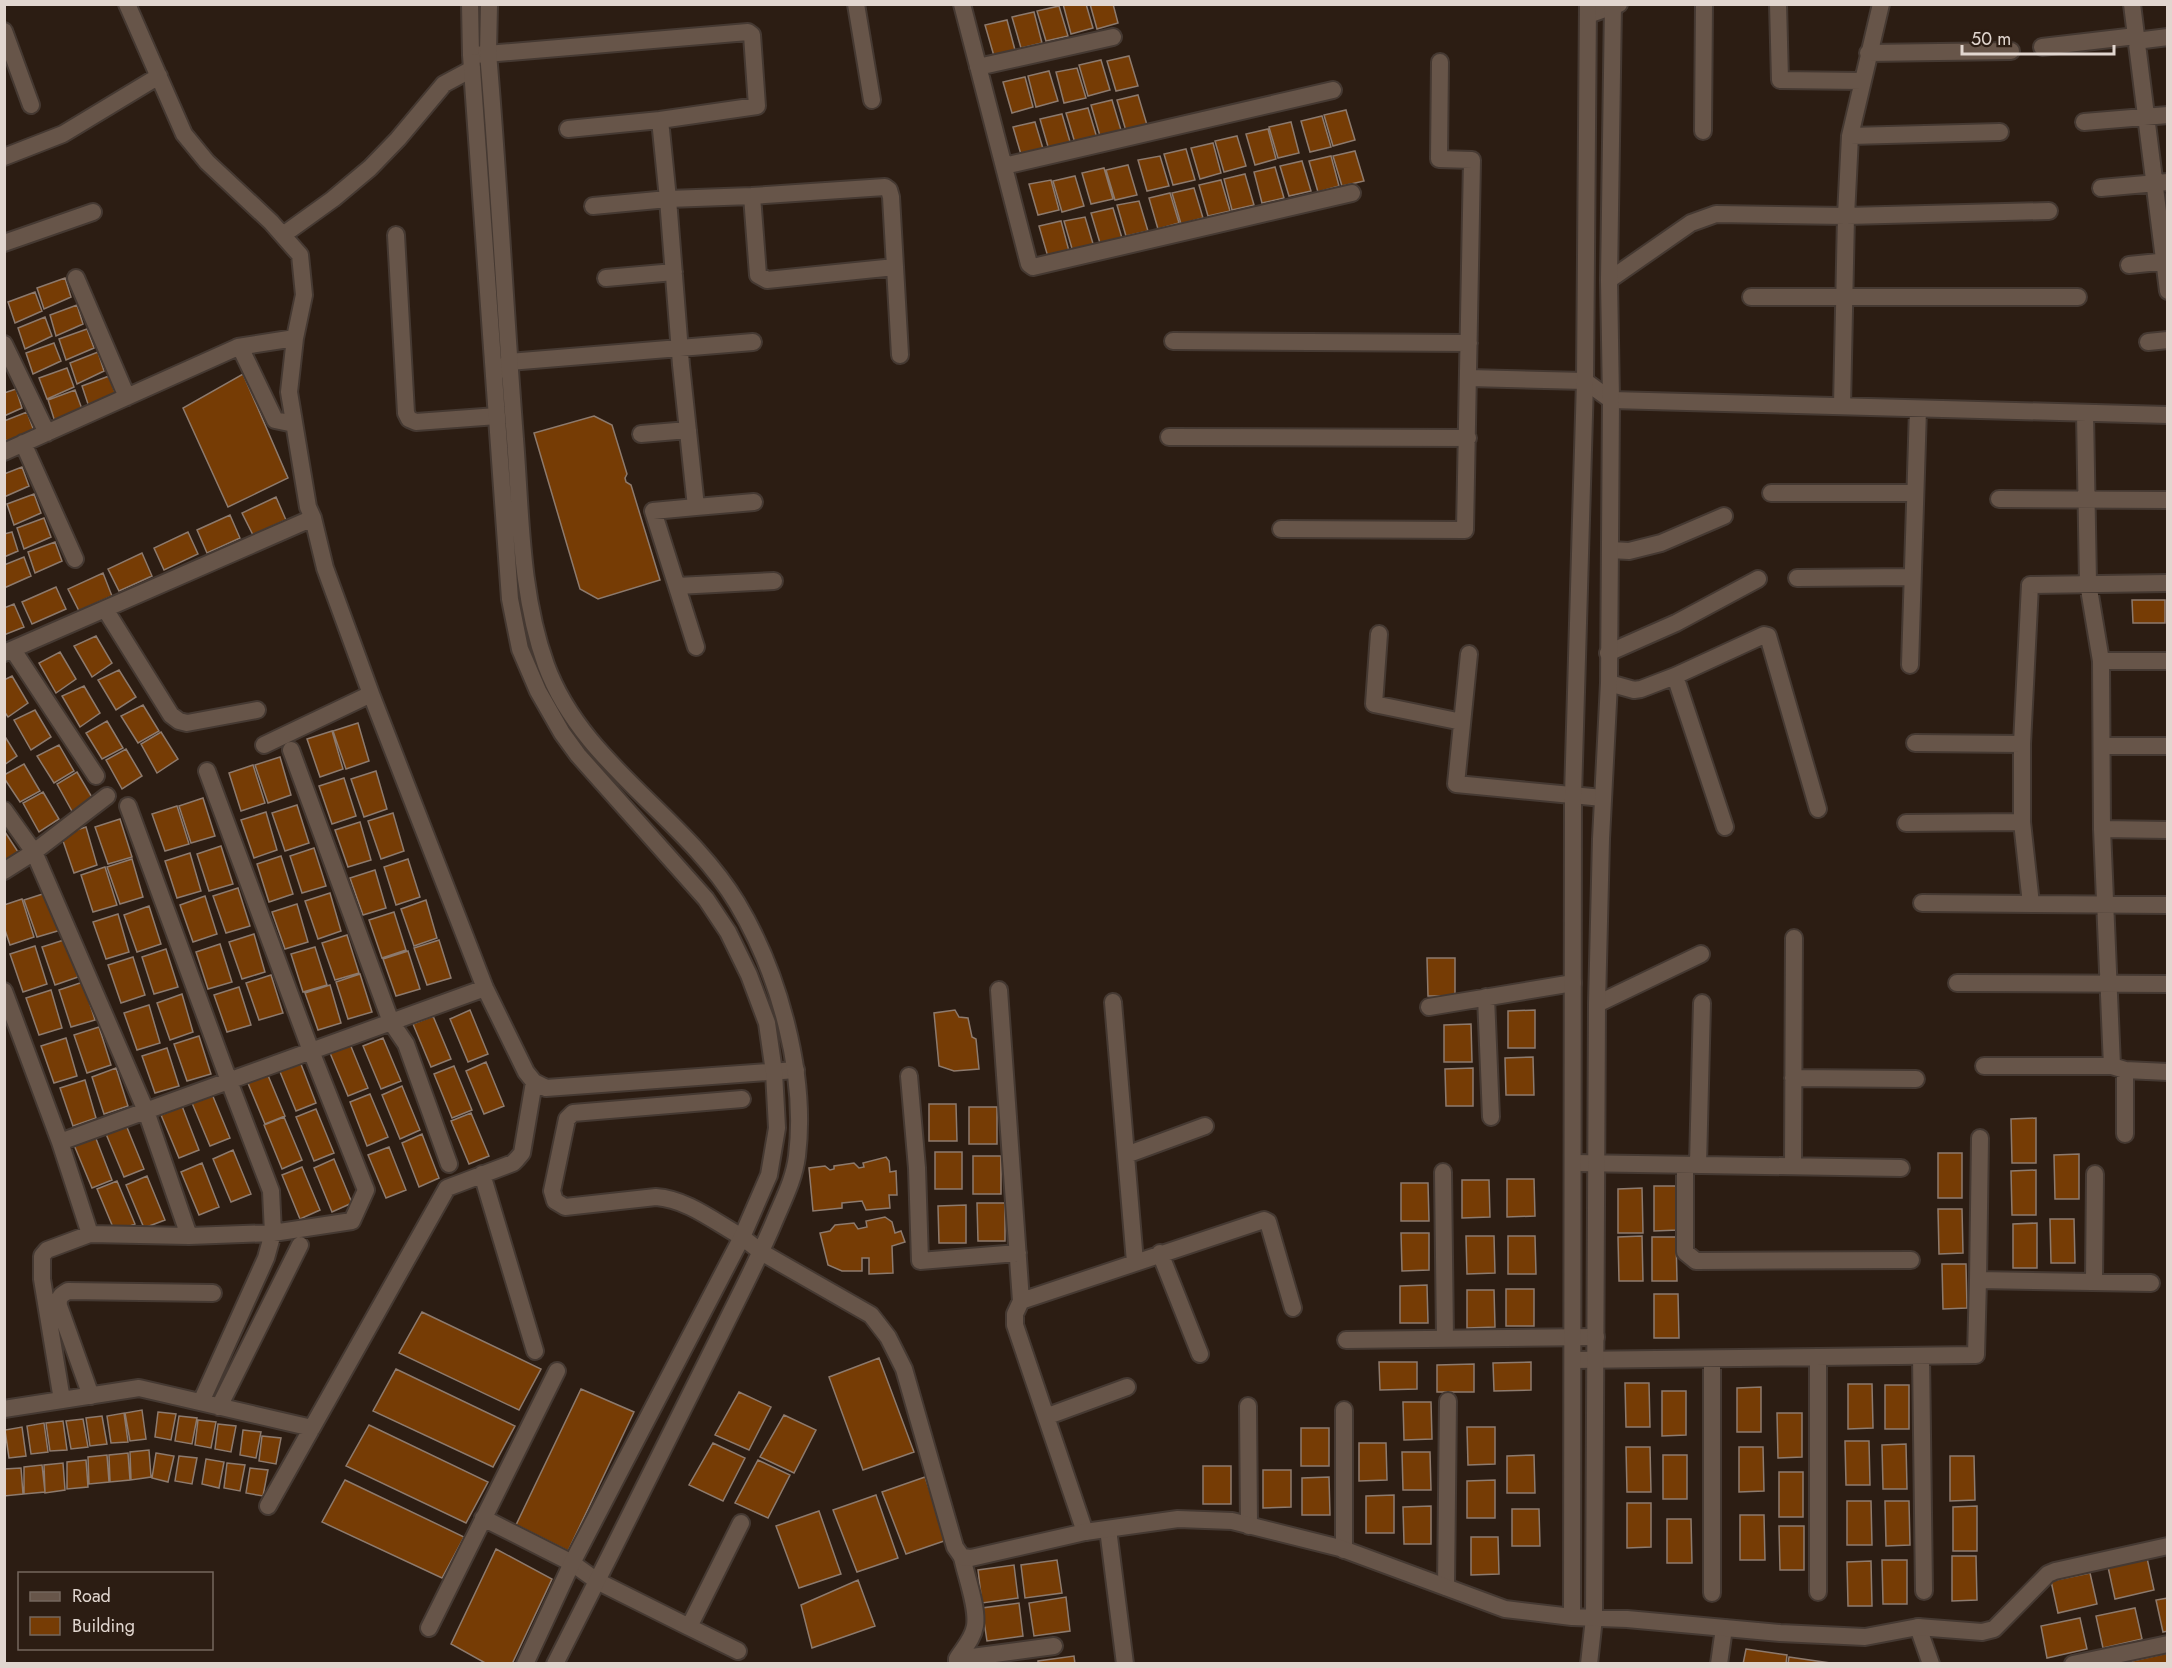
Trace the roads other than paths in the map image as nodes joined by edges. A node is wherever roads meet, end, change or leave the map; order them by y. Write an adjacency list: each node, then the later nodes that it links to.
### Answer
1 (127, 4): 23 (street)
2 (470, 4): 20 (street)
3 (489, 4): 18 (street)
4 (856, 4): 26 (street)
5 (962, 4): 22 (street)
6 (1704, 4): 33 (street)
7 (1778, 4): 24 (street)
8 (1881, 4): 19 (street)
9 (2132, 4): 15 (street)
10 (1615, 5): 11 (street); 56 (street)
11 (1588, 10): 74 (street)
12 (4, 32): 27 (street)
13 (1113, 37): 22 (street)
14 (2168, 37): 15 (street)
15 (2136, 39): 16 (street); 29 (street)
16 (2042, 47)
17 (2011, 51): 19 (street)
18 (488, 53): 20 (street); 30 (street); 71 (street)
19 (1868, 53): 24 (street)
20 (472, 62): 47 (street); 72 (street)
21 (1440, 62): 66 (street)
22 (978, 67): 37 (street)
23 (159, 76): 36 (street); 47 (street)
24 (1862, 81): 35 (street)
25 (1334, 90): 37 (street)
26 (872, 99)
27 (31, 105)
28 (2168, 115): 29 (street)
29 (2146, 117): 31 (street); 38 (street)
30 (660, 120): 32 (street); 42 (street)
31 (2084, 122)
32 (568, 129)
33 (1703, 131)
34 (2000, 132): 35 (street)
35 (1850, 136): 46 (street)
36 (4, 157)
37 (1004, 166): 40 (street)
38 (2161, 183): 39 (street); 50 (street)
39 (2100, 188)
40 (1352, 193)
41 (752, 196): 42 (street); 52 (street); 52 (street)
42 (668, 199): 43 (street); 53 (street)
43 (594, 206)
44 (2049, 210): 46 (street)
45 (93, 212): 49 (street)
46 (1846, 216): 56 (street); 59 (street)
47 (283, 235): 61 (street)
48 (396, 235): 81 (street)
49 (4, 243)
50 (2166, 261): 51 (street); 57 (street)
51 (2129, 265)
52 (895, 267): 70 (street)
53 (674, 272): 55 (street); 69 (street)
54 (76, 278): 75 (street)
55 (606, 278)
56 (1609, 280): 76 (street)
57 (2168, 291)
58 (1751, 297): 59 (street)
59 (1844, 297): 60 (street); 77 (street)
60 (2078, 297)
61 (295, 338): 68 (street); 82 (street)
62 (2168, 340): 65 (street)
63 (1173, 341): 66 (street)
64 (753, 342): 69 (street)
65 (2148, 342)
66 (1469, 343): 73 (street)
67 (4, 344): 84 (street)
68 (237, 347): 75 (street); 82 (street)
69 (680, 348): 71 (street); 83 (street)
70 (900, 355)
71 (509, 362): 72 (street); 166 (street)
72 (494, 373): 81 (street)
73 (1469, 378): 74 (street); 87 (street)
74 (1585, 381): 76 (street); 132 (street)
75 (127, 397): 84 (street)
76 (1611, 400): 77 (street); 100 (street)
77 (1842, 406): 78 (street)
78 (1918, 409): 79 (street); 91 (street)
79 (2085, 413): 80 (street); 93 (street)
80 (2168, 415)
81 (497, 416): 167 (street)
82 (294, 424): 98 (street)
83 (688, 430): 85 (street); 96 (street)
84 (47, 433): 88 (street)
85 (641, 434)
86 (1169, 437): 87 (street)
87 (1468, 438): 99 (street)
88 (24, 443): 89 (street); 101 (street)
89 (4, 452)
90 (1771, 493): 91 (street)
91 (1914, 493): 102 (street)
92 (1999, 499): 93 (street)
93 (2086, 500): 94 (street); 106 (street)
94 (2168, 500)
95 (754, 502): 96 (street)
96 (696, 507): 108 (street)
97 (1724, 516): 100 (street)
98 (313, 518): 109 (street); 120 (street)
99 (1281, 529)
100 (1610, 550): 113 (street)
101 (75, 559)
102 (1912, 577): 103 (street); 117 (street)
103 (1797, 578)
104 (1758, 579): 113 (street)
105 (774, 581): 108 (street)
106 (2088, 583): 107 (street); 115 (street); 124 (street)
107 (2168, 583)
108 (677, 586): 111 (street)
109 (105, 609): 112 (street); 121 (street)
110 (1379, 634): 122 (street)
111 (696, 647)
112 (9, 652): 130 (street)
113 (1608, 653): 119 (street)
114 (1469, 654): 122 (street)
115 (2101, 661): 116 (street); 126 (street)
116 (2168, 661)
117 (1910, 665)
118 (1675, 676): 119 (street); 135 (street); 139 (street)
119 (1609, 683): 133 (street)
120 (370, 694): 125 (street); 154 (street)
121 (257, 710)
122 (1462, 722): 132 (street)
123 (1915, 743): 124 (street)
124 (2022, 744): 137 (street)
125 (264, 745)
126 (2102, 746): 127 (street); 140 (street)
127 (2168, 746)
128 (291, 750): 162 (street)
129 (207, 771): 163 (street)
130 (96, 776)
131 (107, 796): 142 (street)
132 (1573, 796): 133 (street); 150 (street)
133 (1603, 798): 160 (street)
134 (128, 806): 172 (street)
135 (1818, 809)
136 (4, 810): 142 (street)
137 (2022, 822): 138 (street); 145 (street)
138 (1906, 823)
139 (1725, 827)
140 (2102, 829): 141 (street); 146 (street)
141 (2168, 830)
142 (34, 852): 143 (street); 175 (street)
143 (4, 871)
144 (1922, 903): 145 (street)
145 (2031, 904): 146 (street)
146 (2107, 905): 147 (street); 152 (street)
147 (2168, 905)
148 (1794, 938): 170 (street)
149 (1701, 954): 160 (street)
150 (1573, 983): 157 (street); 182 (street)
151 (1957, 983): 152 (street)
152 (2109, 984): 153 (street); 165 (street)
153 (2168, 984)
154 (485, 988): 162 (street); 173 (street)
155 (999, 990): 197 (street)
156 (4, 991): 180 (street)
157 (1486, 997): 161 (street); 176 (street)
158 (1113, 1002): 181 (street)
159 (1702, 1003): 185 (street)
160 (1597, 1004): 183 (street)
161 (1429, 1007)
162 (391, 1022): 163 (street); 184 (street)
163 (311, 1051): 172 (street); 191 (street)
164 (1984, 1066): 165 (street)
165 (2119, 1068): 168 (street); 178 (street)
166 (796, 1070): 167 (street); 196 (street)
167 (774, 1072): 173 (street); 194 (street)
168 (2168, 1072)
169 (909, 1076): 197 (street)
170 (1793, 1078): 171 (street); 186 (street)
171 (1917, 1079)
172 (229, 1081): 175 (street); 191 (street)
173 (534, 1082): 189 (street)
174 (742, 1099): 194 (street)
175 (146, 1111): 180 (street); 193 (street)
176 (1491, 1117)
177 (1205, 1126): 181 (street)
178 (2125, 1134)
179 (1980, 1138): 201 (street)
180 (60, 1142): 192 (street)
181 (1126, 1155): 200 (street)
182 (1574, 1163): 183 (street); 208 (street)
183 (1595, 1163): 185 (street); 207 (street)
184 (449, 1164)
185 (1691, 1165): 186 (street); 199 (street)
186 (1793, 1166): 187 (street)
187 (1901, 1168)
188 (1443, 1172): 209 (street)
189 (482, 1174): 211 (street); 229 (street)
190 (2095, 1174): 202 (street)
191 (273, 1233): 193 (street); 223 (street)
192 (90, 1234): 193 (street); 221 (street)
193 (189, 1236)
194 (742, 1237): 196 (street); 239 (street)
195 (300, 1245): 225 (street)
196 (762, 1252): 238 (street); 240 (street)
197 (1018, 1253): 205 (street)
198 (1160, 1253): 200 (street); 206 (street); 212 (street)
199 (1911, 1260)
200 (1135, 1262): 205 (street)
201 (1978, 1280): 202 (street); 213 (street)
202 (2094, 1282): 203 (street)
203 (2151, 1283)
204 (213, 1293): 220 (street)
205 (1021, 1301): 228 (street)
206 (1293, 1308)
207 (1596, 1337): 208 (street); 217 (street)
208 (1572, 1338): 209 (street); 216 (street)
209 (1445, 1339): 210 (street)
210 (1346, 1340)
211 (535, 1351)
212 (1200, 1354)
213 (1921, 1356): 214 (street); 242 (street)
214 (1818, 1357): 215 (street); 243 (street)
215 (1712, 1359): 217 (street); 244 (street)
216 (1573, 1360): 217 (street); 245 (street)
217 (1596, 1360): 246 (street)
218 (558, 1371): 231 (street)
219 (1127, 1387): 228 (street)
220 (92, 1396): 221 (street); 223 (street)
221 (62, 1400): 226 (street)
222 (1448, 1401): 241 (street)
223 (201, 1402): 225 (street)
224 (1248, 1406): 233 (street)
225 (219, 1407): 229 (street)
226 (4, 1409)
227 (1344, 1410): 237 (street)
228 (1048, 1416): 235 (street)
229 (312, 1428): 230 (street)
230 (268, 1506)
231 (483, 1518): 239 (street); 249 (street)
232 (741, 1523): 247 (street)
233 (1250, 1526): 234 (street); 237 (street)
234 (1108, 1529): 235 (street); 257 (street)
235 (1085, 1532): 238 (street)
236 (2168, 1546): 248 (street)
237 (1344, 1550): 241 (street)
238 (962, 1557): 254 (street)
239 (572, 1563): 240 (street); 255 (street)
240 (597, 1581): 247 (street); 256 (street)
241 (1446, 1587): 245 (street)
242 (1924, 1591)
243 (1818, 1592)
244 (1712, 1593)
245 (1572, 1617): 246 (street)
246 (1594, 1618): 250 (street); 258 (street)
247 (689, 1627): 253 (street)
248 (1918, 1627): 250 (street); 260 (street)
249 (429, 1628)
250 (1724, 1628): 259 (street)
251 (2168, 1644): 261 (street)
252 (1054, 1646): 254 (street)
253 (738, 1651)
254 (957, 1661)
255 (525, 1664)
256 (555, 1664)
257 (1125, 1664)
258 (1589, 1664)
259 (1719, 1664)
260 (1930, 1664)
261 (2073, 1664)

